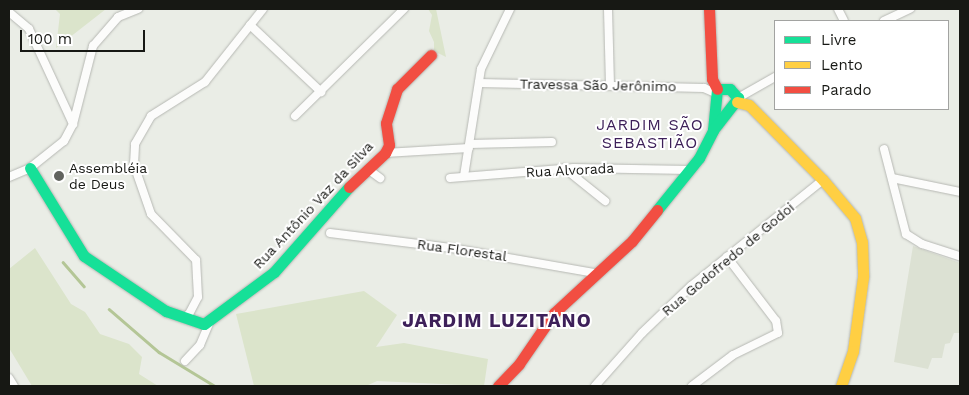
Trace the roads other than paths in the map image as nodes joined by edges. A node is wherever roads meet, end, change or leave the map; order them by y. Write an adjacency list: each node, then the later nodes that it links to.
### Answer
1 (138, 9): 19 (street)
2 (263, 9): 10 (street)
3 (404, 9): 15 (street)
4 (510, 9): 13 (street)
5 (608, 9): 14 (street)
6 (709, 9): 16 (street)
7 (910, 9): 9 (street)
8 (9, 12): 19 (street)
9 (886, 20)
10 (250, 25): 15 (street); 41 (street)
11 (431, 56): 23 (street)
12 (774, 78): 17 (street)
13 (480, 83): 14 (street, Travessa São Jerônimo); 22 (street)
14 (610, 85): 16 (street, Travessa São Jerônimo)
15 (321, 92): 18 (street)
16 (716, 95): 17 (street); 17 (street); 20 (street)
17 (736, 102): 20 (street); 34 (street)
18 (296, 116)
19 (73, 124): 25 (street)
20 (713, 130): 28 (street)
21 (552, 142): 22 (street)
22 (470, 146): 23 (street); 29 (street)
23 (387, 149): 27 (street, Rua Antônio Vaz da Silva)
24 (884, 150): 33 (street)
25 (30, 168): 30 (street); 41 (street)
26 (564, 168): 28 (street, Rua Alvorada); 29 (street, Rua Alvorada); 36 (street)
27 (369, 170): 31 (street); 42 (street, Rua Antônio Vaz da Silva)
28 (690, 170): 40 (street)
29 (464, 176): 32 (street, Rua Alvorada)
30 (9, 177)
31 (380, 178)
32 (450, 178)
33 (892, 178): 35 (street); 38 (street)
34 (824, 180): 39 (street, Rua Godofredo de Godoi); 49 (street)
35 (960, 192)
36 (605, 201)
37 (330, 233): 40 (street, Rua Florestal)
38 (960, 256)
39 (727, 257): 47 (street, Rua Godofredo de Godoi); 48 (street)
40 (594, 273): 46 (street)
41 (183, 318): 42 (street)
42 (210, 322): 43 (street)
43 (186, 361)
44 (9, 378): 45 (street)
45 (14, 386)
46 (498, 386)
47 (596, 386)
48 (692, 386)
49 (841, 386)

